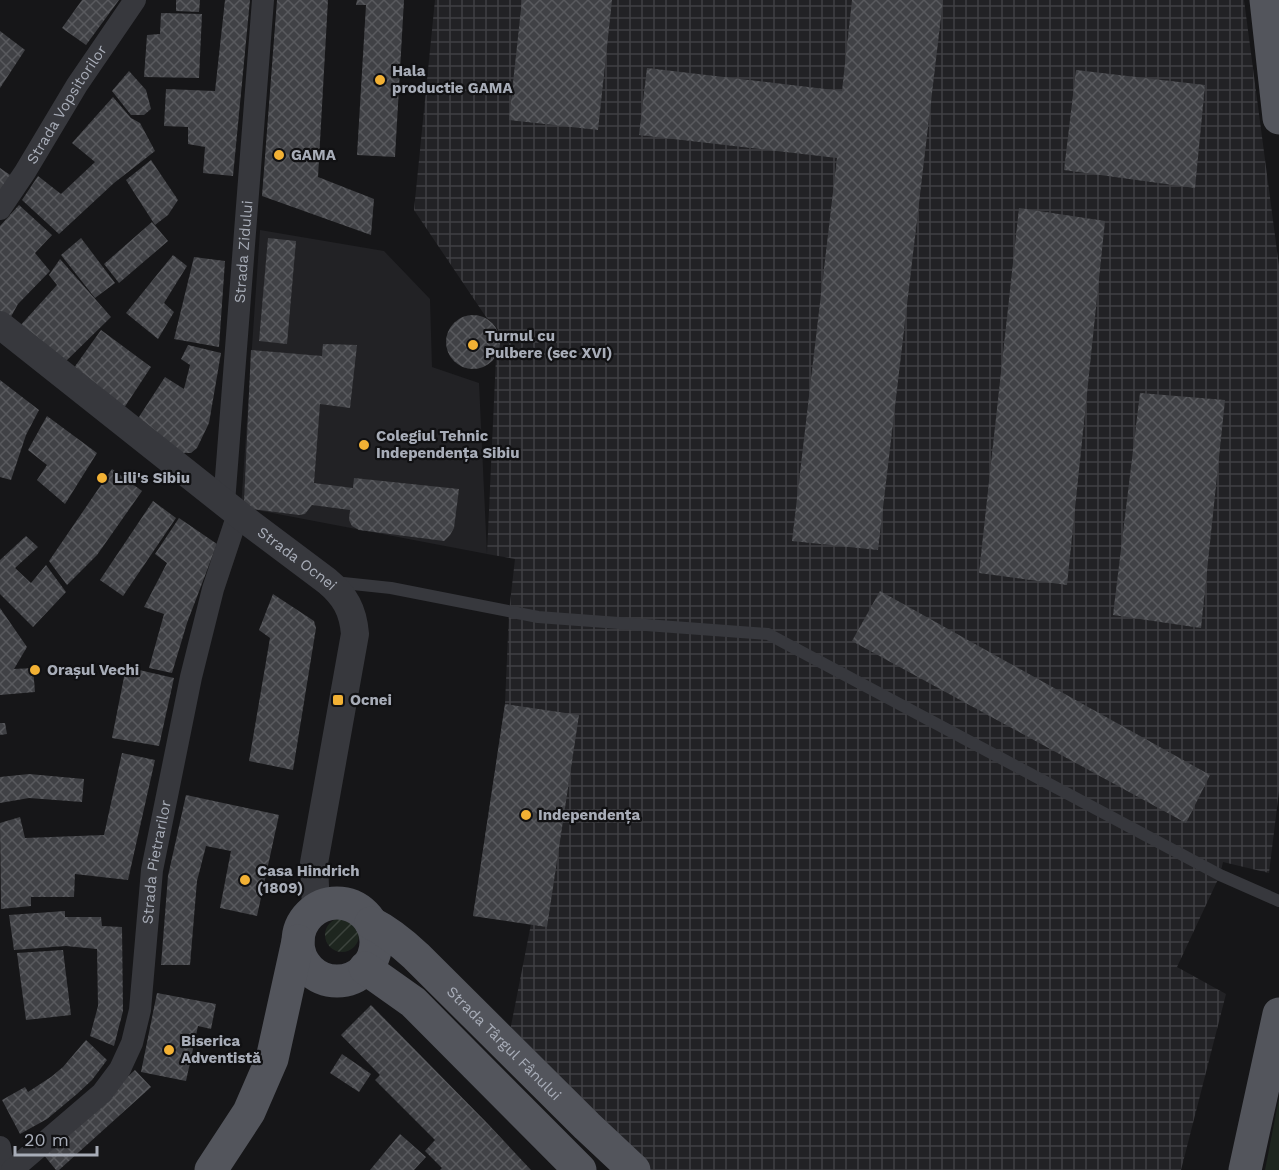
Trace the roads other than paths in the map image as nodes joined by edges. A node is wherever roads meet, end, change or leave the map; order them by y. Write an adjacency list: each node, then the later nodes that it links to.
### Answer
1 (135, 0): 5 (street, Strada Vopsitorilor)
2 (263, 0): 7 (street, Strada Zidului)
3 (1266, 0): 4 (main road)
4 (1279, 118)
5 (0, 209)
6 (0, 325): 7 (street, Strada Ocnei)
7 (231, 508): 8 (street, Strada Ocnei); 19 (street, Strada Pietrarilor)
8 (327, 581): 9 (lane); 10 (street, Strada Ocnei)
9 (1279, 901)
10 (316, 909): 11 (main road); 12 (main road)
11 (371, 923): 13 (main road); 15 (main road, Strada Târgul Fânului)
12 (298, 941): 13 (main road); 20 (main road)
13 (365, 968): 17 (main road)
14 (1279, 1014): 22 (main road)
15 (587, 1126): 17 (street); 21 (main road, Strada Târgul Fânului)
16 (0, 1147): 18 (street)
17 (572, 1167)
18 (3, 1170)
19 (12, 1170)
20 (212, 1170)
21 (634, 1170)
22 (1245, 1170)

